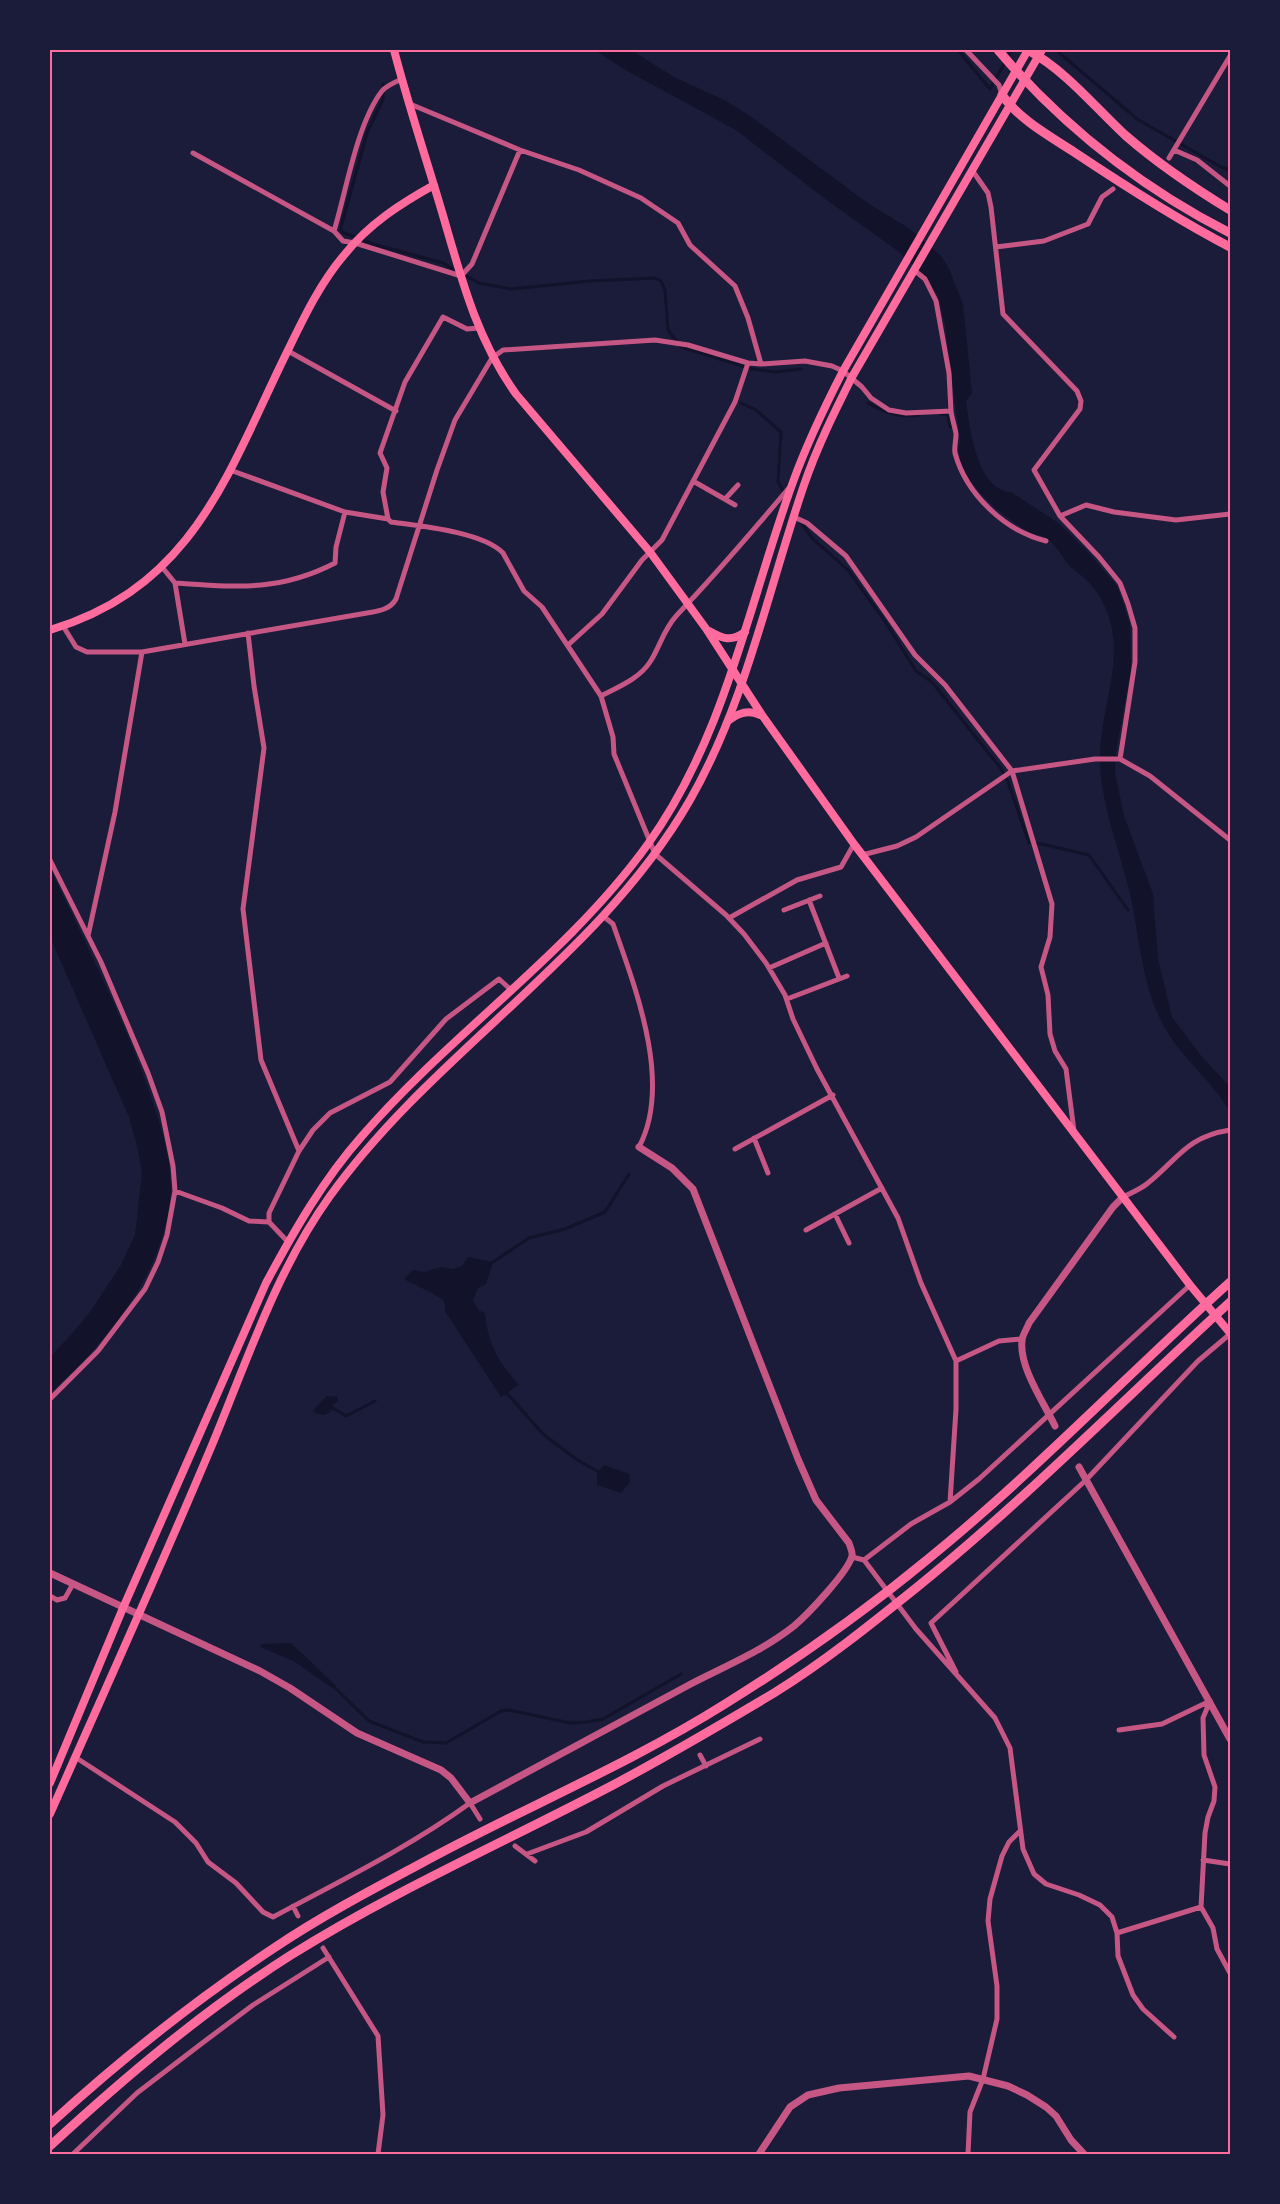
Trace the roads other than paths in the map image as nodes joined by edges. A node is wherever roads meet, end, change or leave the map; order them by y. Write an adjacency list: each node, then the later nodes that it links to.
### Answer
1 (394, 50): 8 (main road)
2 (966, 50): 10 (street)
3 (998, 50): 6 (highway)
4 (1028, 50): 5 (highway); 10 (main road)
5 (1040, 53): 12 (main road); 21 (highway)
6 (1006, 54): 9 (highway)
7 (1230, 56): 14 (street)
8 (402, 79): 11 (main road); 23 (street)
9 (1033, 86): 22 (highway); 24 (highway)
10 (1002, 95): 12 (highway); 35 (main road)
11 (410, 104): 13 (street); 18 (main road)
12 (1010, 106): 17 (main road); 27 (highway)
13 (520, 150): 29 (street); 34 (street)
14 (1174, 150): 16 (street); 19 (street)
15 (193, 153): 23 (street)
16 (1168, 158)
17 (972, 170): 26 (street); 28 (main road)
18 (434, 185): 25 (main road); 29 (main road)
19 (1230, 186)
20 (1113, 189): 26 (street)
21 (1230, 210)
22 (1230, 227)
23 (334, 231): 25 (street)
24 (1230, 233)
25 (355, 243): 29 (street); 31 (main road)
26 (996, 247): 47 (street)
27 (1230, 247)
28 (915, 269): 36 (main road); 38 (street)
29 (461, 276): 30 (main road)
30 (479, 328): 32 (main road); 37 (street)
31 (288, 351): 37 (street); 39 (main road)
32 (492, 358): 33 (street); 50 (street); 52 (main road)
33 (748, 363): 34 (street); 40 (street)
34 (761, 364): 35 (street)
35 (843, 371): 36 (street); 42 (main road)
36 (852, 377): 38 (street); 48 (main road)
37 (396, 411): 49 (street)
38 (951, 411): 51 (street)
39 (230, 470): 45 (street); 53 (main road)
40 (693, 481): 43 (street); 52 (street)
41 (738, 485): 43 (street)
42 (792, 485): 55 (street); 59 (main road)
43 (726, 498): 44 (street)
44 (735, 505)
45 (345, 512): 49 (street); 54 (street)
46 (1230, 514): 47 (street)
47 (1060, 516): 69 (street)
48 (794, 517): 65 (main road); 70 (street)
49 (388, 519): 50 (street)
50 (419, 526): 60 (street); 62 (street)
51 (1046, 541)
52 (650, 552): 55 (main road); 62 (street)
53 (162, 567): 54 (street); 56 (main road)
54 (175, 583): 61 (street)
55 (689, 604): 58 (main road); 66 (street)
56 (63, 626): 57 (main road); 63 (street)
57 (50, 630)
58 (707, 630): 59 (main road); 64 (main road)
59 (745, 632): 64 (main road)
60 (248, 633): 61 (street); 95 (street)
61 (185, 644): 63 (street)
62 (568, 645): 66 (street)
63 (142, 652): 82 (street)
64 (733, 669): 65 (main road); 72 (main road)
65 (741, 683): 67 (main road); 68 (main road)
66 (601, 696): 72 (street)
67 (762, 715): 68 (main road); 73 (main road)
68 (727, 722): 74 (main road)
69 (1120, 759): 70 (street); 71 (street)
70 (1012, 771): 75 (street); 91 (street)
71 (1230, 840)
72 (649, 843): 74 (street); 87 (main road)
73 (854, 844): 75 (main road); 81 (street)
74 (655, 854): 80 (main road); 81 (street)
75 (862, 855): 91 (main road)
76 (50, 860): 82 (street)
77 (820, 896): 78 (street)
78 (809, 900): 79 (street); 83 (street)
79 (784, 910)
80 (603, 916): 93 (street); 123 (main road)
81 (729, 918): 84 (street)
82 (87, 938): 98 (street)
83 (826, 944): 84 (street); 86 (street)
84 (769, 969): 88 (street)
85 (847, 975): 86 (street)
86 (839, 978): 88 (street)
87 (511, 990): 95 (street); 103 (main road)
88 (787, 999): 89 (street)
89 (833, 1095): 92 (street); 97 (street)
90 (1230, 1130): 99 (street)
91 (1074, 1132): 99 (main road)
92 (754, 1138): 94 (street); 96 (street)
93 (639, 1147): 117 (street)
94 (735, 1149)
95 (299, 1151): 101 (street)
96 (768, 1173)
97 (882, 1188): 100 (street); 110 (street)
98 (175, 1191): 101 (street); 111 (street)
99 (1123, 1197): 106 (main road); 109 (street)
100 (836, 1214): 102 (street); 104 (street)
101 (269, 1222): 103 (street)
102 (806, 1230)
103 (288, 1242): 122 (main road)
104 (849, 1243)
105 (1230, 1282): 151 (highway)
106 (1190, 1285): 108 (main road); 112 (street)
107 (1230, 1302): 152 (highway)
108 (1230, 1334): 115 (street)
109 (1022, 1339): 110 (street); 112 (street)
110 (956, 1361): 116 (street)
111 (50, 1398)
112 (1049, 1414): 113 (street); 116 (street)
113 (1055, 1426)
114 (1079, 1467): 115 (street)
115 (1086, 1480): 124 (street); 125 (street)
116 (950, 1502): 118 (street)
117 (852, 1557): 118 (street); 133 (street)
118 (864, 1560): 124 (street)
119 (50, 1573): 120 (street)
120 (73, 1584): 121 (street); 122 (street)
121 (50, 1596)
122 (123, 1608): 123 (street); 132 (main road)
123 (137, 1615): 130 (main road); 133 (street)
124 (960, 1679): 136 (street)
125 (1210, 1701): 126 (street); 128 (street); 139 (street)
126 (1119, 1730)
127 (760, 1739): 131 (street)
128 (1230, 1739)
129 (700, 1755): 131 (street)
130 (75, 1757): 134 (main road); 142 (street)
131 (706, 1766): 138 (street)
132 (50, 1783)
133 (470, 1803): 135 (street); 142 (street)
134 (50, 1814)
135 (480, 1819)
136 (1020, 1831): 145 (street); 150 (street)
137 (514, 1846): 138 (street)
138 (527, 1854): 140 (street)
139 (1203, 1860): 141 (street); 143 (street)
140 (535, 1861)
141 (1230, 1864)
142 (293, 1906): 144 (street)
143 (1201, 1907): 145 (street); 148 (street)
144 (298, 1916)
145 (1117, 1934): 149 (street)
146 (322, 1948): 147 (street)
147 (330, 1957): 153 (street); 154 (street)
148 (1230, 1973)
149 (1174, 2037)
150 (983, 2079): 155 (street); 156 (street); 157 (street)
151 (50, 2124)
152 (50, 2146)
153 (73, 2154)
154 (378, 2154)
155 (759, 2154)
156 (968, 2154)
157 (1084, 2154)

